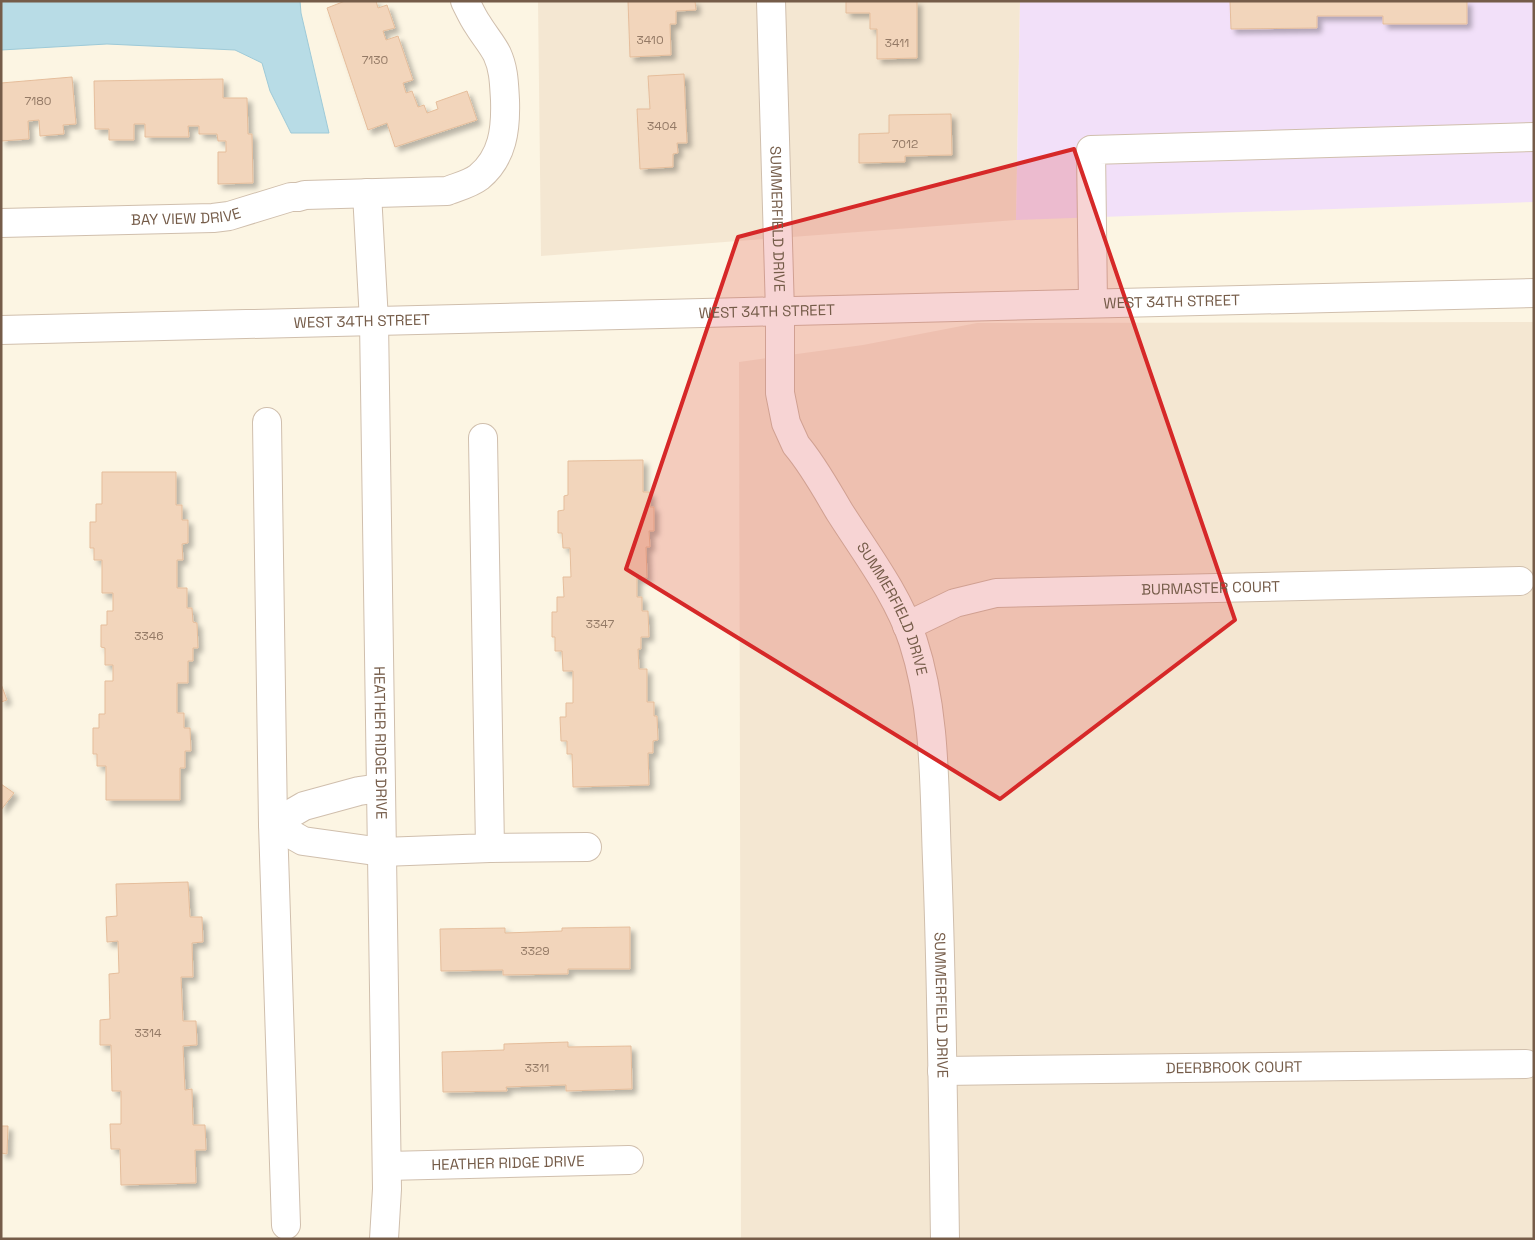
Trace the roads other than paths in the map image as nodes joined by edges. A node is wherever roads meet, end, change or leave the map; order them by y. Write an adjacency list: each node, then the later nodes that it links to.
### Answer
1 (465, 1): 4 (street, BAY VIEW DRIVE)
2 (771, 1): 8 (street, SUMMERFIELD DRIVE)
3 (1534, 137): 7 (street)
4 (367, 193): 5 (street, BAY VIEW DRIVE); 9 (street)
5 (1, 223)
6 (1534, 293): 7 (street, WEST 34TH STREET)
7 (1093, 303): 8 (street, WEST 34TH STREET)
8 (780, 312): 9 (street, WEST 34TH STREET); 14 (street, SUMMERFIELD DRIVE)
9 (374, 321): 10 (street, WEST 34TH STREET); 15 (street, HEATHER RIDGE DRIVE)
10 (1, 330)
11 (267, 422): 16 (street)
12 (482, 438): 18 (street)
13 (1520, 581): 14 (street, BURMASTER COURT)
14 (907, 626): 21 (street, SUMMERFIELD DRIVE)
15 (380, 788): 16 (street); 19 (street, HEATHER RIDGE DRIVE)
16 (273, 824): 19 (street); 24 (street)
17 (587, 847): 18 (street)
18 (490, 848): 19 (street)
19 (382, 852): 23 (street, HEATHER RIDGE DRIVE)
20 (1526, 1064): 21 (street, DEERBROOK COURT)
21 (942, 1071): 26 (street, SUMMERFIELD DRIVE)
22 (629, 1160): 23 (street, HEATHER RIDGE DRIVE)
23 (387, 1166): 25 (street, HEATHER RIDGE DRIVE)
24 (286, 1225)
25 (384, 1239)
26 (945, 1239)

